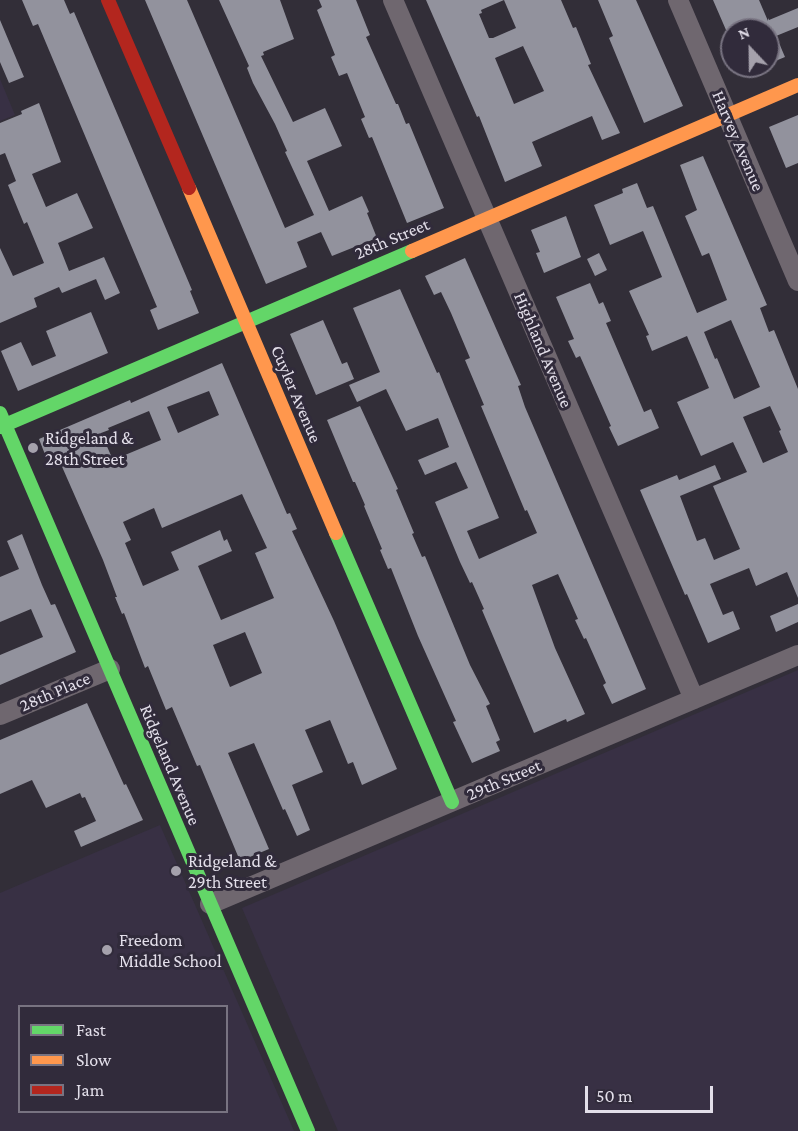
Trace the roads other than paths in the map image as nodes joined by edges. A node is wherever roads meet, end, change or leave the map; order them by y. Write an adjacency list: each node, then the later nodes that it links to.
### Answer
1 (108, 0): 8 (street, Cuyler Avenue)
2 (393, 0): 6 (street, Highland Avenue)
3 (678, 0): 5 (street, Harvey Avenue)
4 (798, 85): 5 (street, 28th Street)
5 (727, 115): 6 (street, 28th Street); 7 (street, Harvey Avenue)
6 (487, 218): 8 (street, 28th Street); 12 (street, Highland Avenue)
7 (798, 281)
8 (246, 322): 9 (street, 28th Street); 14 (street, Cuyler Avenue)
9 (2, 422): 11 (street, Ridgeland Avenue)
10 (798, 655): 12 (street, 29th Street)
11 (110, 669): 13 (street, 28th Place); 15 (street, Ridgeland Avenue)
12 (694, 699): 14 (street, 29th Street)
13 (0, 715)
14 (452, 802): 15 (street, 29th Street)
15 (210, 904): 16 (street, Ridgeland Avenue)
16 (308, 1131)

